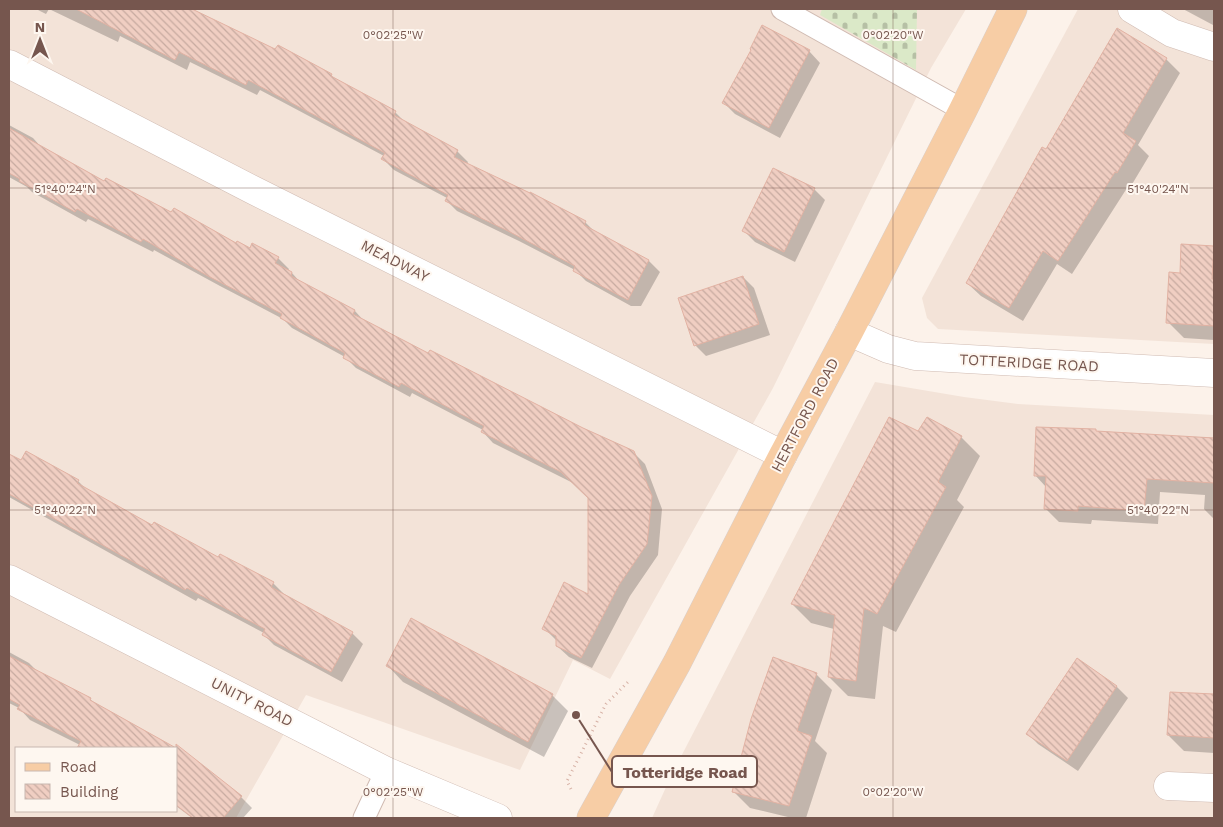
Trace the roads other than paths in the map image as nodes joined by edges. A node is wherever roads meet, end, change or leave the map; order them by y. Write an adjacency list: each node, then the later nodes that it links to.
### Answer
1 (782, 9): 6 (lane)
2 (1013, 9): 6 (main road, HERTFORD ROAD)
3 (1132, 9): 4 (street)
4 (1214, 47)
5 (9, 64): 9 (street, MEADWAY)
6 (963, 110): 7 (main road, HERTFORD ROAD)
7 (849, 332): 8 (street, TOTTERIDGE ROAD); 9 (main road, HERTFORD ROAD)
8 (1214, 374)
9 (783, 456): 16 (main road, HERTFORD ROAD)
10 (9, 579): 11 (street, UNITY ROAD)
11 (386, 771): 14 (lane); 15 (street, UNITY ROAD)
12 (1168, 786): 13 (street)
13 (1214, 788)
14 (364, 818)
15 (498, 818)
16 (592, 818)

